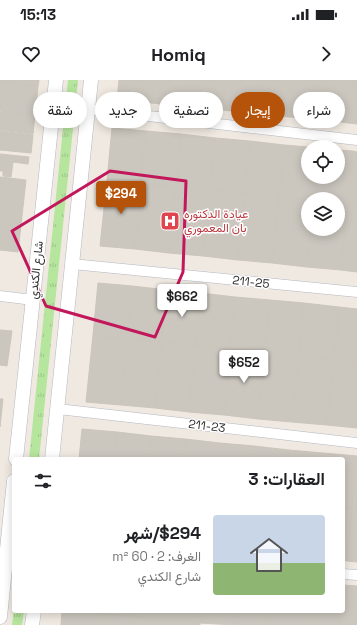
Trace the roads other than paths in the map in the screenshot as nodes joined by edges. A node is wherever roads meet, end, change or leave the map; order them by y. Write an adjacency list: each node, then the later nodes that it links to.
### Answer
1 (56, 80): 8 (street, شارع الكندي)
2 (91, 80): 3 (street)
3 (88, 109): 4 (street); 5 (street)
4 (357, 140)
5 (72, 264): 6 (street, 211-25); 9 (street)
6 (357, 292)
7 (0, 296): 8 (street)
8 (33, 300): 11 (street, شارع الكندي)
9 (58, 409): 10 (street, 211-23); 12 (street)
10 (357, 443)
11 (16, 457)
12 (52, 457)
13 (12, 494): 14 (street)
14 (3, 550): 18 (street)
15 (345, 574): 16 (street)
16 (357, 575)
17 (34, 613): 19 (street)
18 (0, 617)
19 (32, 625)

